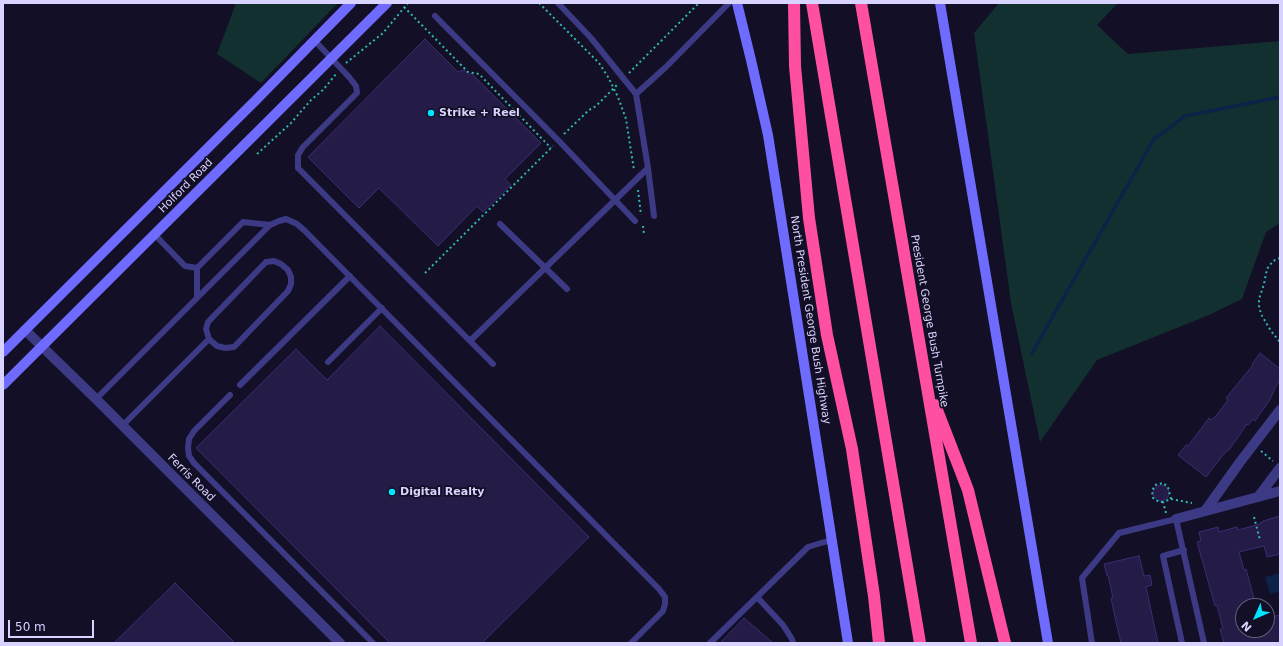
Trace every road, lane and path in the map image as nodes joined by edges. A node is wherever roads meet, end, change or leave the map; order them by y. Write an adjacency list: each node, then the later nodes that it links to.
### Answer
1 (351, 3): 15 (main road, Holford Road)
2 (387, 3): 16 (main road, Holford Road)
3 (408, 3): 13 (path)
4 (539, 3): 21 (path)
5 (558, 3): 22 (lane)
6 (699, 3): 18 (path)
7 (729, 3): 22 (lane)
8 (737, 3): 69 (main road, North President George Bush Highway)
9 (794, 3): 79 (highway)
10 (812, 3): 80 (highway)
11 (861, 3): 51 (highway, President George Bush Turnpike)
12 (940, 3): 83 (main road)
13 (404, 7): 17 (path); 38 (path)
14 (435, 16): 28 (lane)
15 (315, 41): 16 (lane); 43 (main road, Holford Road)
16 (331, 58): 34 (main road, Holford Road); 45 (lane)
17 (347, 62)
18 (631, 71)
19 (335, 75): 24 (path)
20 (618, 85): 21 (path)
21 (614, 88): 23 (path); 25 (path)
22 (636, 94): 26 (lane)
23 (563, 136)
24 (257, 154)
25 (634, 168)
26 (648, 168): 28 (lane); 29 (lane)
27 (637, 188): 33 (path)
28 (616, 200): 30 (lane); 37 (lane)
29 (654, 216)
30 (635, 221)
31 (500, 224): 37 (lane)
32 (270, 225): 36 (lane); 39 (lane); 41 (lane)
33 (644, 234)
34 (155, 235): 36 (lane); 47 (main road, Holford Road)
35 (1280, 258): 46 (path)
36 (197, 268): 41 (lane)
37 (546, 268): 40 (lane); 45 (lane)
38 (425, 273)
39 (350, 276): 42 (lane); 53 (lane)
40 (567, 289)
41 (197, 297): 55 (lane)
42 (382, 308): 49 (lane); 75 (lane)
43 (25, 330): 47 (street, Ferris Road); 48 (main road, Holford Road)
44 (208, 339): 44 (lane); 57 (lane)
45 (470, 341): 50 (lane)
46 (1280, 342)
47 (42, 346): 52 (main road, Holford Road); 55 (street, Ferris Road)
48 (3, 352)
49 (328, 362)
50 (493, 364)
51 (926, 379): 81 (highway, President George Bush Turnpike); 82 (highway)
52 (3, 385)
53 (240, 385)
54 (230, 395): 74 (lane)
55 (96, 399): 57 (street, Ferris Road)
56 (1280, 410): 65 (street)
57 (122, 426): 73 (street, Ferris Road)
58 (1259, 449): 59 (path)
59 (1277, 464): 61 (street)
60 (1280, 492): 61 (street)
61 (1258, 497): 65 (street)
62 (1171, 499): 63 (path); 63 (path); 64 (path)
63 (1163, 502): 66 (path)
64 (1196, 504)
65 (1205, 511): 68 (street)
66 (1166, 513)
67 (1254, 517): 70 (path)
68 (1176, 519): 71 (lane); 84 (lane)
69 (831, 540): 72 (lane); 78 (main road, North President George Bush Highway)
70 (1260, 540)
71 (1184, 550): 85 (lane); 86 (lane)
72 (757, 597): 76 (lane); 77 (lane)
73 (340, 643)
74 (373, 643)
75 (631, 643)
76 (710, 643)
77 (793, 643)
78 (848, 643)
79 (879, 643)
80 (920, 643)
81 (971, 643)
82 (1005, 643)
83 (1048, 643)
84 (1092, 643)
85 (1182, 643)
86 (1204, 643)

